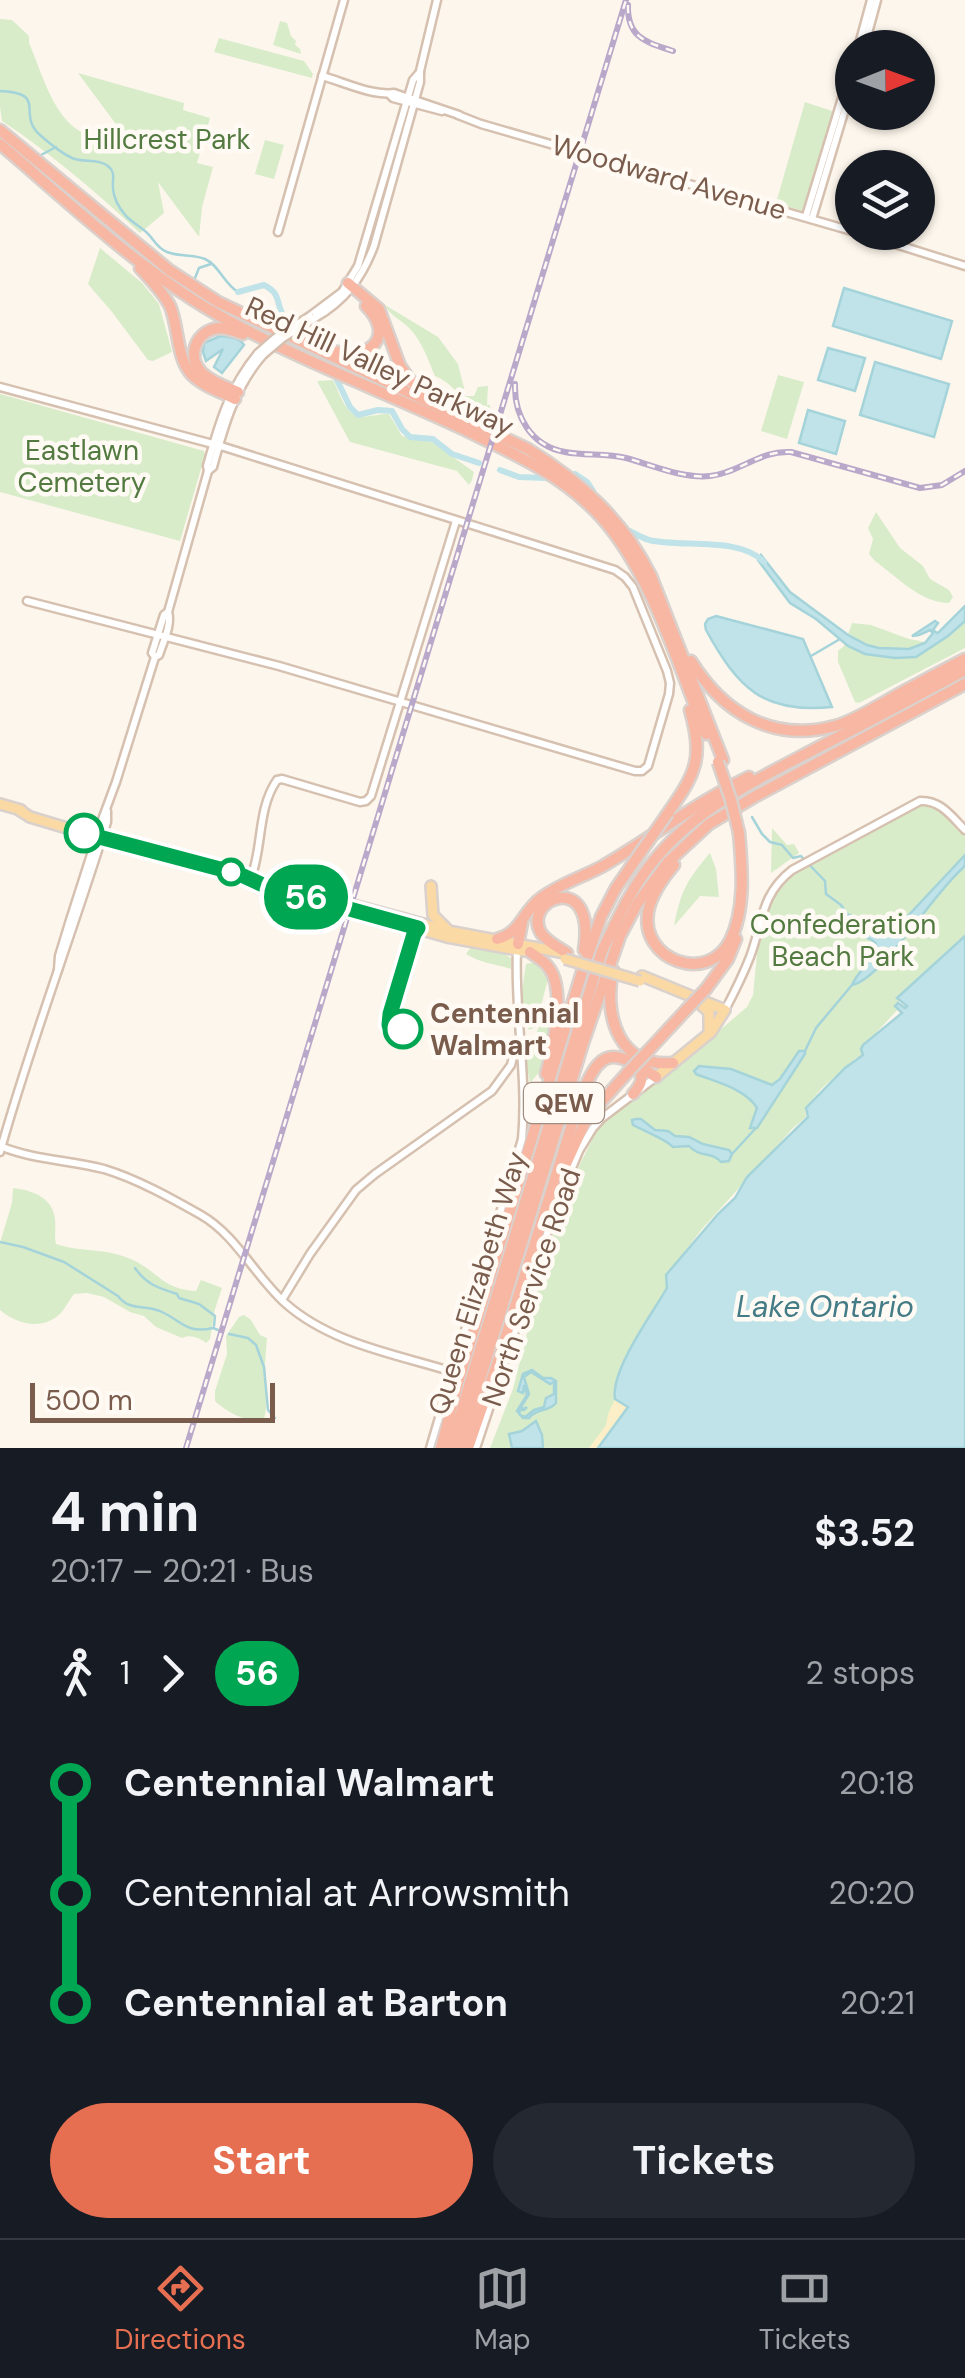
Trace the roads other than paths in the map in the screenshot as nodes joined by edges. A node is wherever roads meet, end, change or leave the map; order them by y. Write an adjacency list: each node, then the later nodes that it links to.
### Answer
1 (344, 0): 5 (street)
2 (437, 0): 6 (street)
3 (874, 0): 4 (street)
4 (866, 30)
5 (322, 76): 6 (street, Woodward Avenue); 15 (street)
6 (411, 101): 11 (street); 12 (street, Woodward Avenue); 13 (street)
7 (835, 125): 12 (street)
8 (0, 130): 22 (highway, Red Hill Valley Parkway)
9 (838, 130): 12 (street)
10 (0, 144): 18 (highway, Red Hill Valley Parkway)
11 (378, 202): 13 (street); 16 (street)
12 (809, 218): 14 (street, Woodward Avenue)
13 (382, 222): 16 (street); 20 (street)
14 (835, 226)
15 (278, 232)
16 (366, 240): 20 (street)
17 (913, 250): 19 (street, Woodward Avenue)
18 (127, 252): 21 (highway, Red Hill Valley Parkway); 24 (highway)
19 (965, 266)
20 (348, 288): 22 (highway); 24 (street, bridge); 25 (highway)
21 (268, 340): 24 (highway); 27 (highway, Red Hill Valley Parkway)
22 (303, 342): 25 (highway, Red Hill Valley Parkway)
23 (0, 387): 26 (street)
24 (233, 394): 26 (street)
25 (443, 408): 27 (highway, Red Hill Valley Parkway)
26 (216, 445): 28 (street); 32 (street)
27 (541, 462): 29 (highway, Red Hill Valley Parkway)
28 (456, 521): 37 (street); 37 (street)
29 (635, 555): 31 (highway, Red Hill Valley Parkway); 35 (highway, Red Hill Valley Parkway)
30 (27, 601): 32 (street)
31 (674, 630): 33 (highway); 38 (highway)
32 (162, 635): 37 (street); 43 (street)
33 (965, 659)
34 (965, 670): 39 (highway, Queen Elizabeth Way / QEW)
35 (682, 675): 38 (highway); 54 (highway, bridge)
36 (965, 684): 44 (highway, Queen Elizabeth Way / QEW)
37 (401, 701): 45 (street)
38 (721, 761): 42 (highway, bridge)
39 (774, 771): 47 (highway); 71 (highway, Queen Elizabeth Way / QEW)
40 (0, 804): 43 (main road)
41 (965, 830): 57 (street)
42 (742, 831): 44 (highway); 60 (highway, bridge)
43 (100, 835): 45 (main road); 65 (street)
44 (694, 836): 49 (highway, Queen Elizabeth Way / QEW)
45 (252, 878): 48 (main road); 51 (main road)
46 (431, 886): 48 (main road)
47 (524, 918): 50 (highway); 51 (highway)
48 (453, 932): 50 (main road)
49 (620, 936): 60 (highway); 72 (highway, Queen Elizabeth Way / QEW)
50 (497, 939): 51 (main road)
51 (518, 947): 52 (main road); 58 (street)
52 (530, 949): 53 (main road); 64 (highway)
53 (566, 956): 54 (highway); 55 (main road, bridge)
54 (582, 972): 64 (highway)
55 (641, 978): 56 (main road); 57 (main road)
56 (698, 1003): 57 (main road); 59 (main road)
57 (724, 1012): 59 (main road, North Service Road)
58 (519, 1025): 67 (street); 68 (street)
59 (708, 1034): 61 (main road, North Service Road)
60 (640, 1062): 61 (highway); 62 (highway); 63 (highway); 66 (highway); 66 (highway)
61 (673, 1063): 62 (main road, North Service Road)
62 (656, 1076): 63 (street, North Service Road)
63 (633, 1094): 74 (street, North Service Road)
64 (531, 1145): 70 (highway)
65 (1, 1148): 67 (street)
66 (546, 1210): 73 (highway)
67 (282, 1300): 68 (street)
68 (453, 1372): 69 (street)
69 (430, 1448)
70 (441, 1448)
71 (450, 1448)
72 (459, 1448)
73 (468, 1448)
74 (476, 1448)

